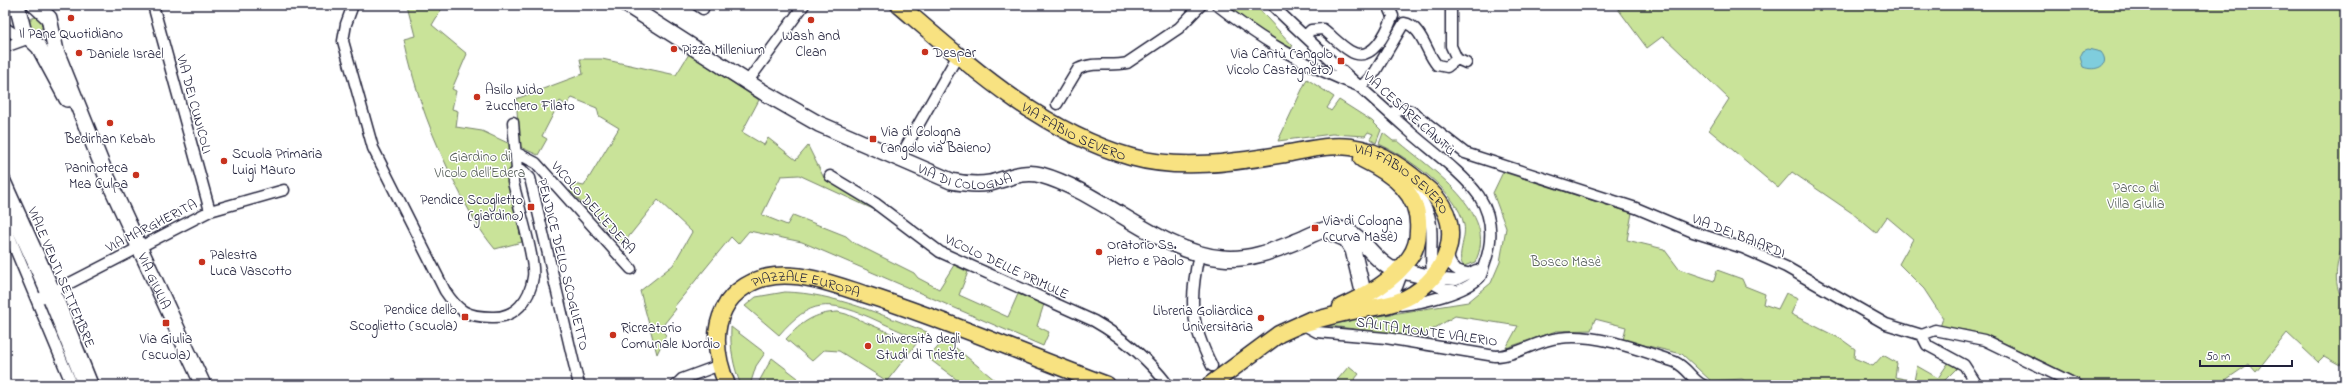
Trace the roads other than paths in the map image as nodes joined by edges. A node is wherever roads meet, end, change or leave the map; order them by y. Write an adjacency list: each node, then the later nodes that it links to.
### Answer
1 (18, 5): 15 (main road, VIA GIULIA)
2 (153, 5): 34 (street, VIA DEI CUNICOLI)
3 (354, 5): 28 (street, PENDICE DELLO SCOGLIETTO)
4 (627, 5): 19 (main road, VIA DI COLOGNA)
5 (804, 5): 19 (street)
6 (899, 5): 18 (main road, VIA FABIO SEVERO)
7 (1201, 5): 21 (street)
8 (1217, 5): 20 (street)
9 (1272, 5): 16 (street, VIA CESARE CANTÙ)
10 (1388, 5): 16 (street)
11 (1451, 5): 20 (street)
12 (40, 7): 14 (main road, VIA GIULIA); 15 (main road)
13 (5, 28): 15 (street)
14 (50, 28): 15 (main road); 29 (main road, VIA GIULIA)
15 (24, 33): 17 (street); 29 (main road, VIA GIULIA)
16 (1304, 36): 20 (street, VIA CESARE CANTÙ)
17 (5, 47)
18 (958, 55): 25 (main road, VIA FABIO SEVERO); 26 (street)
19 (748, 81): 26 (main road, VIA DI COLOGNA)
20 (1361, 87): 22 (street, VIA CESARE CANTÙ)
21 (1057, 104)
22 (1390, 114): 40 (street, VIA CESARE CANTÙ); 50 (street, VIA DEI BAIARDI)
23 (513, 122): 24 (street)
24 (515, 152): 28 (street); 41 (street, VICOLO DELL'EDERA)
25 (1285, 154): 27 (main road, VIA FABIO SEVERO); 38 (main road, VIA FABIO SEVERO)
26 (899, 159): 39 (main road, VIA DI COLOGNA)
27 (1378, 167): 42 (main road, VIA FABIO SEVERO); 44 (street, VIA FABIO SEVERO)
28 (517, 170): 57 (street, PENDICE DELLO SCOGLIETTO)
29 (106, 175): 37 (main road, VIA GIULIA)
30 (830, 176): 61 (street, VICOLO DELLE PRIMULE)
31 (5, 180): 46 (street, VIALE VENTI SETTEMBRE)
32 (284, 190): 34 (street, VIA MARGHERITA)
33 (5, 201): 46 (street, VIALE VENTI SETTEMBRE)
34 (210, 211): 37 (street, VIA MARGHERITA)
35 (5, 225): 47 (street)
36 (1321, 230): 39 (main road, VIA DI COLOGNA); 42 (main road, VIA DI COLOGNA); 48 (main road)
37 (140, 248): 46 (street, VIA MARGHERITA); 56 (main road, VIA GIULIA)
38 (1448, 248): 43 (street); 44 (main road, VIA FABIO SEVERO)
39 (1199, 254): 52 (street)
40 (1486, 260): 43 (street); 45 (street, VIA CESARE CANTÙ)
41 (631, 269)
42 (1400, 270): 44 (main road, VIA DI COLOGNA); 48 (main road, VIA FABIO SEVERO)
43 (1473, 274): 44 (street)
44 (1432, 278): 45 (street); 48 (main road, VIA FABIO SEVERO)
45 (1458, 290): 48 (street, VIA CESARE CANTÙ)
46 (51, 293): 47 (street, VIA MARGHERITA); 54 (street, VIALE VENTI SETTEMBRE); 55 (street, VIALE VENTI SETTEMBRE)
47 (37, 300): 53 (street)
48 (1365, 302): 49 (main road, VIA FABIO SEVERO)
49 (1302, 324): 62 (main road, VIA FABIO SEVERO); 63 (street, SALITA MONTE VALERIO)
50 (1922, 335): 64 (street); 65 (street, VIA DEI BAIARDI)
51 (720, 365): 58 (street); 59 (main road, PIAZZALE EUROPA); 60 (main road, PIAZZALE EUROPA)
52 (1212, 366)
53 (72, 385)
54 (83, 385)
55 (93, 385)
56 (203, 385)
57 (579, 385)
58 (676, 385)
59 (727, 385)
60 (1107, 385)
61 (1168, 385)
62 (1210, 385)
63 (1703, 385)
64 (1977, 385)
65 (2077, 385)

